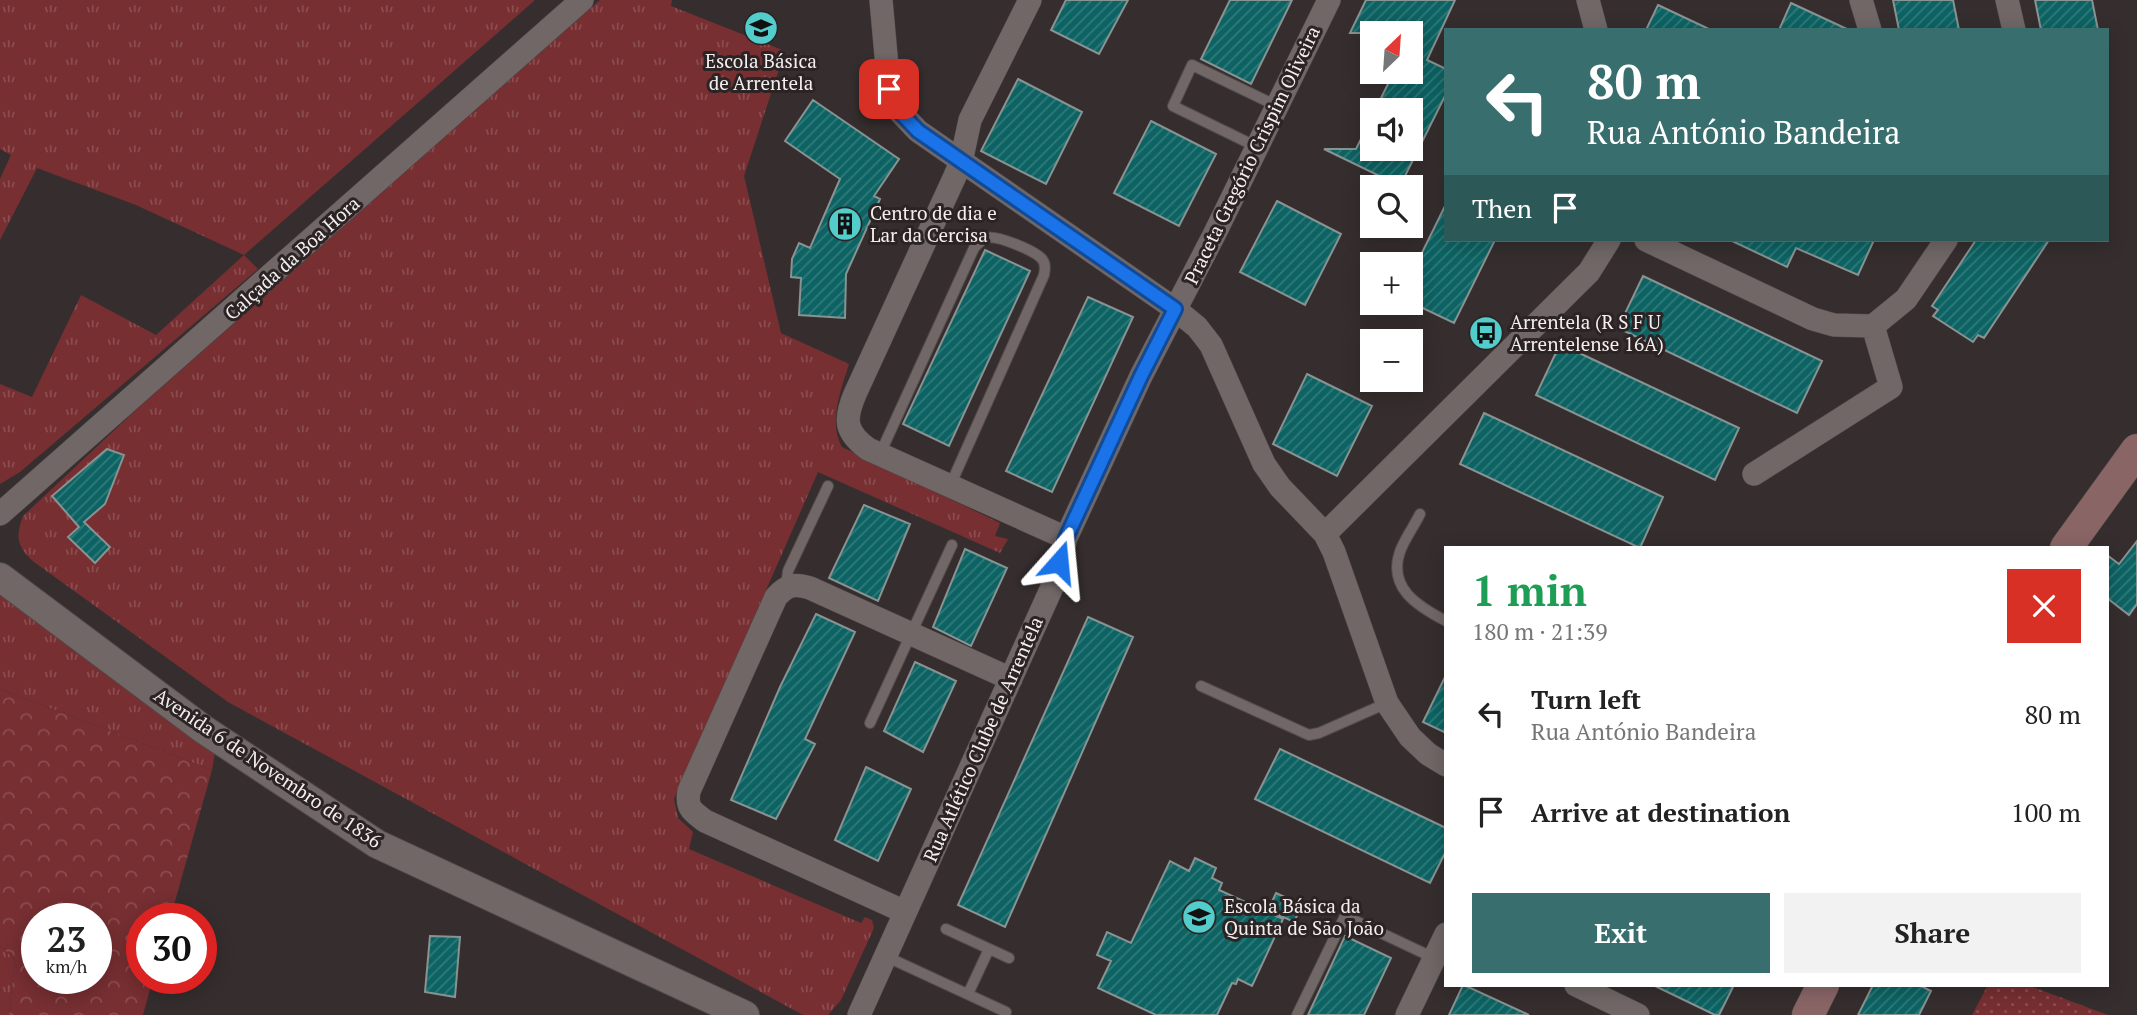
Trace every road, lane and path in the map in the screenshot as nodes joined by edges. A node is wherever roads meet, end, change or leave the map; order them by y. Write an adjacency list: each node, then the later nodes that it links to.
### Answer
1 (582, 0): 24 (street, Calçada da Boa Hora)
2 (881, 0): 13 (street)
3 (1030, 0): 13 (street)
4 (1329, 0): 11 (street, Praceta Gregório Crispim Oliveira)
5 (1588, 0): 8 (street)
6 (1861, 0): 9 (street)
7 (2007, 0): 10 (street)
8 (1596, 28)
9 (1869, 28)
10 (2014, 28)
11 (1277, 106): 12 (street, Praceta Gregório Crispim Oliveira); 12 (lane)
12 (1257, 146): 17 (street, Praceta Gregório Crispim Oliveira)
13 (961, 162): 17 (street); 20 (street)
14 (1608, 242): 26 (street)
15 (1650, 242): 18 (street)
16 (1945, 242): 18 (street)
17 (1175, 309): 26 (street); 27 (street, Rua Atlético Clube de Arrentela)
18 (1872, 326): 21 (street)
19 (2137, 450): 29 (main road)
20 (880, 454): 23 (street); 23 (lane)
21 (1754, 474)
22 (828, 486): 31 (lane)
23 (950, 486): 27 (street)
24 (0, 514)
25 (1420, 514): 32 (lane)
26 (1325, 534): 36 (street)
27 (1066, 538): 34 (street, Rua Atlético Clube de Arrentela)
28 (953, 545): 33 (lane)
29 (2067, 546)
30 (0, 577): 50 (street, Avenida 6 de Novembro de 1836)
31 (786, 587): 33 (street); 39 (street)
32 (1444, 620)
33 (912, 634): 34 (street); 37 (lane)
34 (1011, 679): 39 (street, Rua Atlético Clube de Arrentela)
35 (1201, 686): 36 (lane)
36 (1387, 703): 38 (street)
37 (870, 723)
38 (1444, 764)
39 (905, 912): 43 (street, Rua Atlético Clube de Arrentela)
40 (946, 929): 42 (lane)
41 (1444, 938): 45 (street)
42 (989, 949): 44 (lane); 48 (lane)
43 (885, 956): 48 (lane); 51 (street, Rua Atlético Clube de Arrentela)
44 (1009, 958)
45 (1434, 958): 52 (lane); 53 (street)
46 (1580, 987): 54 (street)
47 (1822, 987): 55 (main road)
48 (968, 994): 49 (lane)
49 (1006, 1012)
50 (746, 1015)
51 (859, 1015)
52 (1297, 1015)
53 (1407, 1015)
54 (1638, 1015)
55 (1808, 1015)

